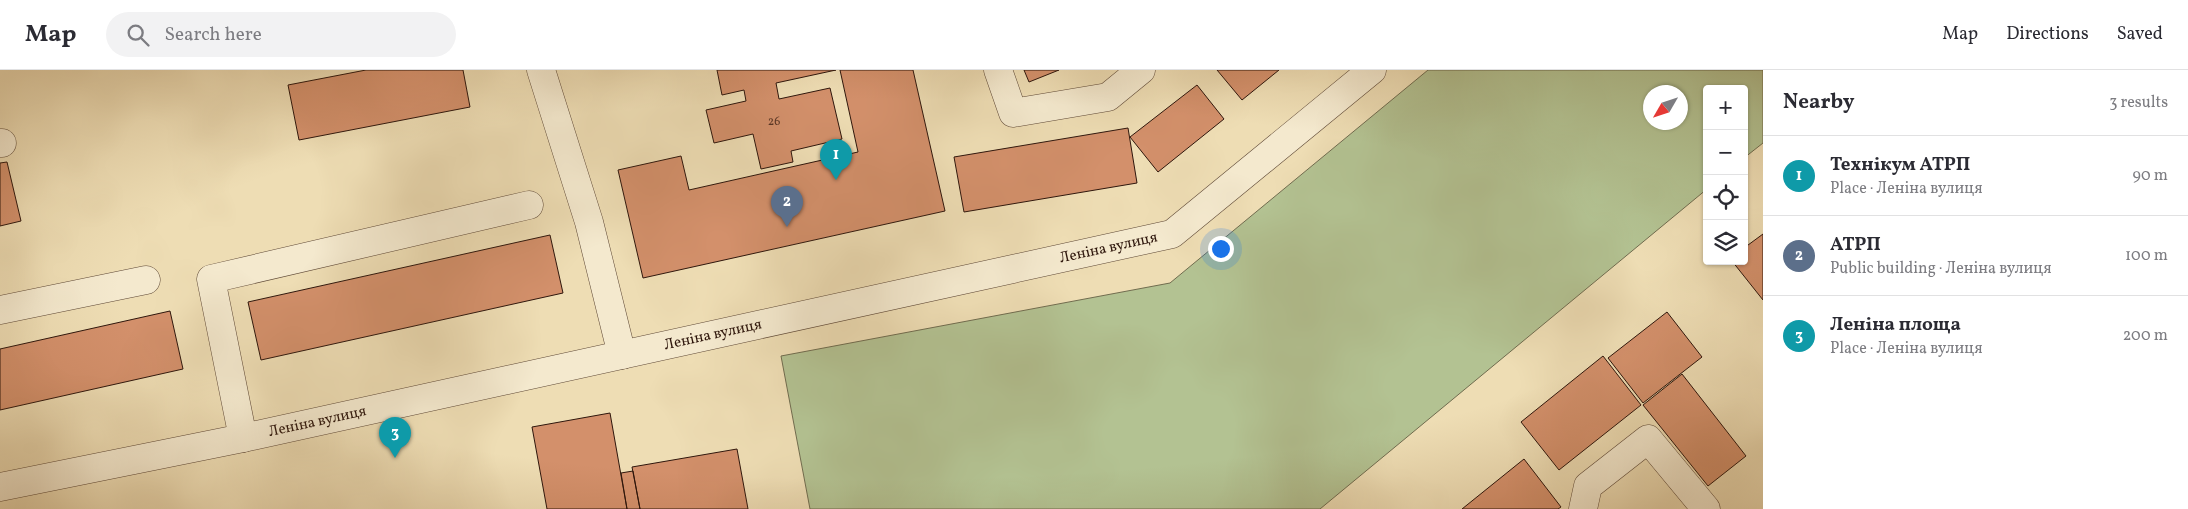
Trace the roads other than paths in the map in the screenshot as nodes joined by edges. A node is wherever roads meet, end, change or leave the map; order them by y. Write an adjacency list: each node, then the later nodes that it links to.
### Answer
1 (541, 70): 8 (street)
2 (998, 70): 3 (street)
3 (1141, 70)
4 (1372, 70): 8 (street, Леніна вулиця)
5 (529, 205): 9 (street)
6 (146, 280): 7 (street)
7 (0, 310)
8 (622, 355): 9 (street, Леніна вулиця)
9 (243, 438): 10 (street, Леніна вулиця)
10 (0, 487)
11 (1583, 509): 12 (street)
12 (1706, 509)

